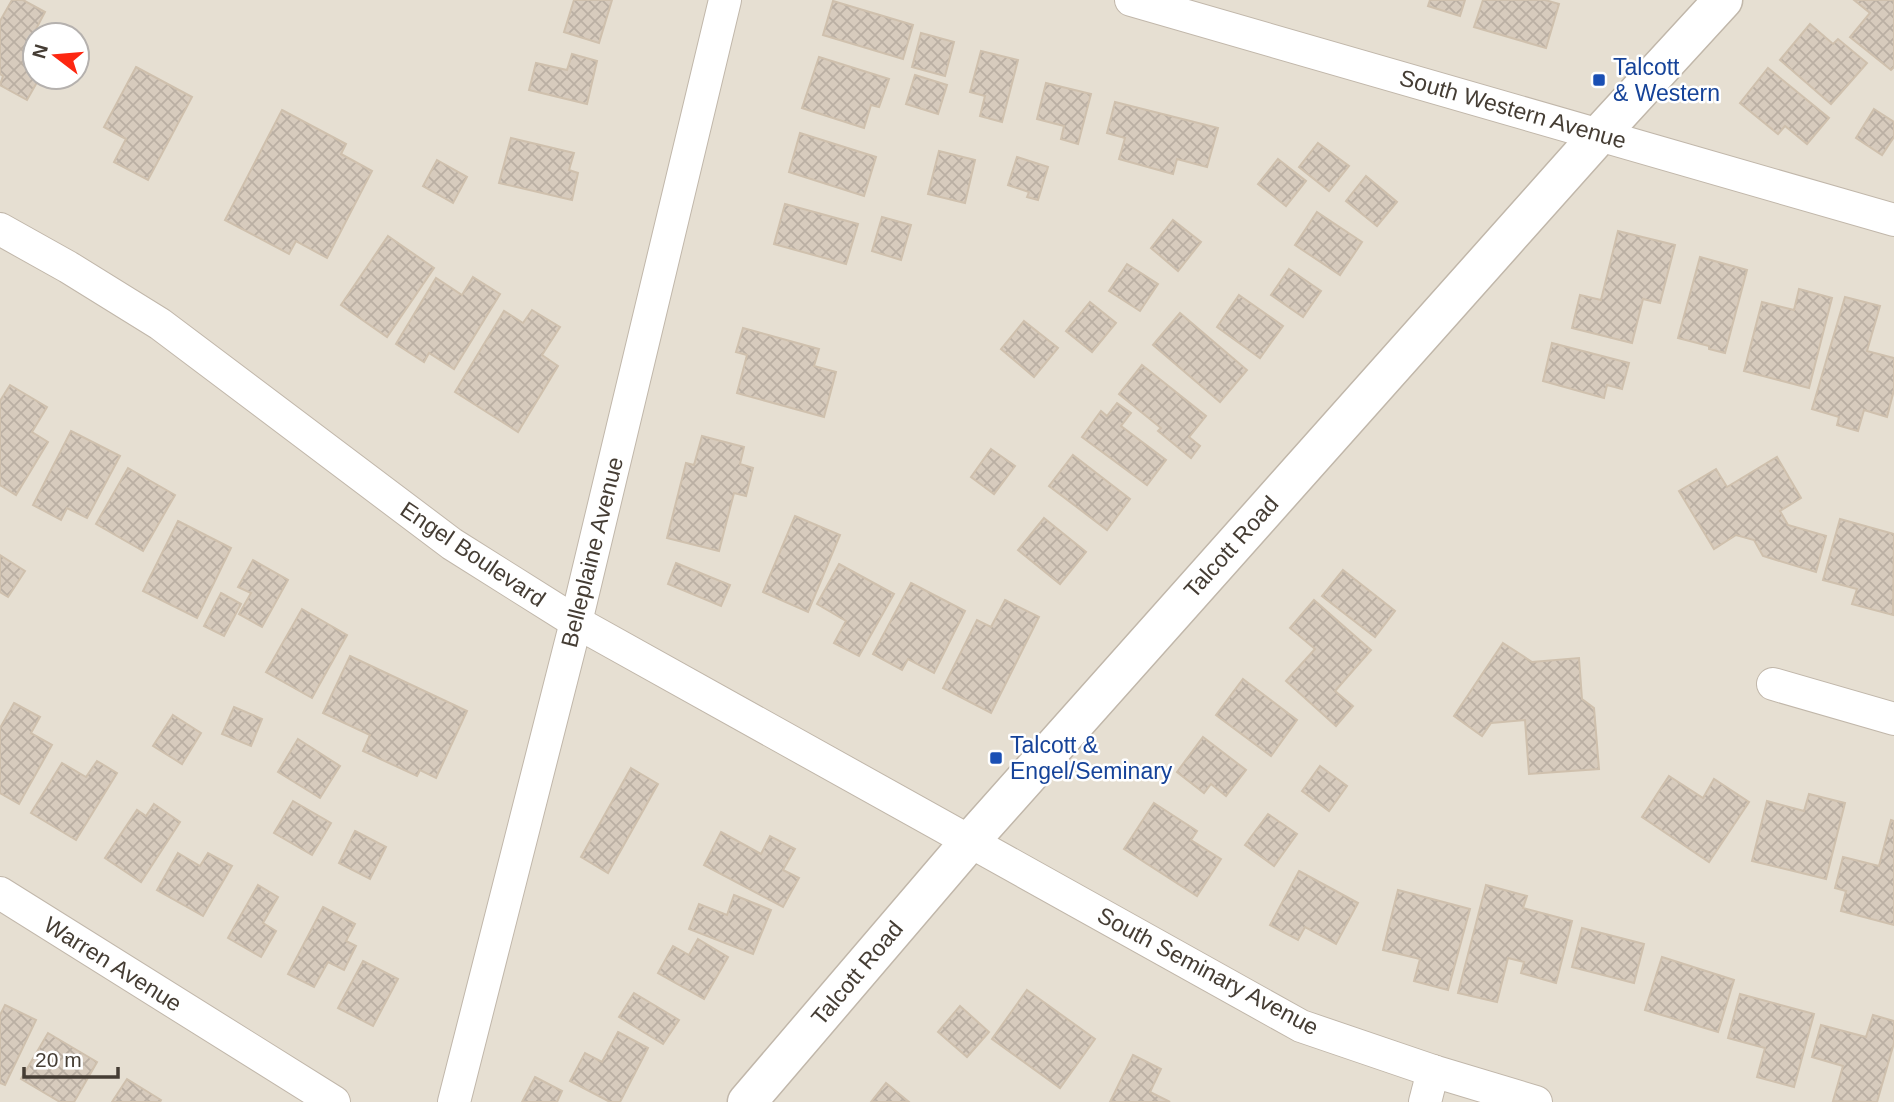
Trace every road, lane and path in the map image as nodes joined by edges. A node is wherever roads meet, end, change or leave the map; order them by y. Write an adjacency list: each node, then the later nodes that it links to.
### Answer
1 (725, 0): 7 (street, Belleplaine Avenue)
2 (1131, 0): 4 (street, South Western Avenue)
3 (1723, 0): 4 (street, Talcott Road)
4 (1600, 134): 5 (street, South Western Avenue); 10 (street, Talcott Road)
5 (1894, 220)
6 (0, 229): 7 (street, Engel Boulevard)
7 (576, 622): 10 (street, Engel Boulevard); 14 (street, Belleplaine Avenue)
8 (1773, 684): 9 (street)
9 (1894, 719)
10 (971, 840): 12 (street, South Seminary Avenue); 15 (street, Talcott Road)
11 (0, 893): 13 (street, Warren Avenue)
12 (1433, 1071): 16 (street); 17 (street, South Seminary Avenue)
13 (334, 1102)
14 (454, 1102)
15 (747, 1102)
16 (1425, 1102)
17 (1536, 1102)

